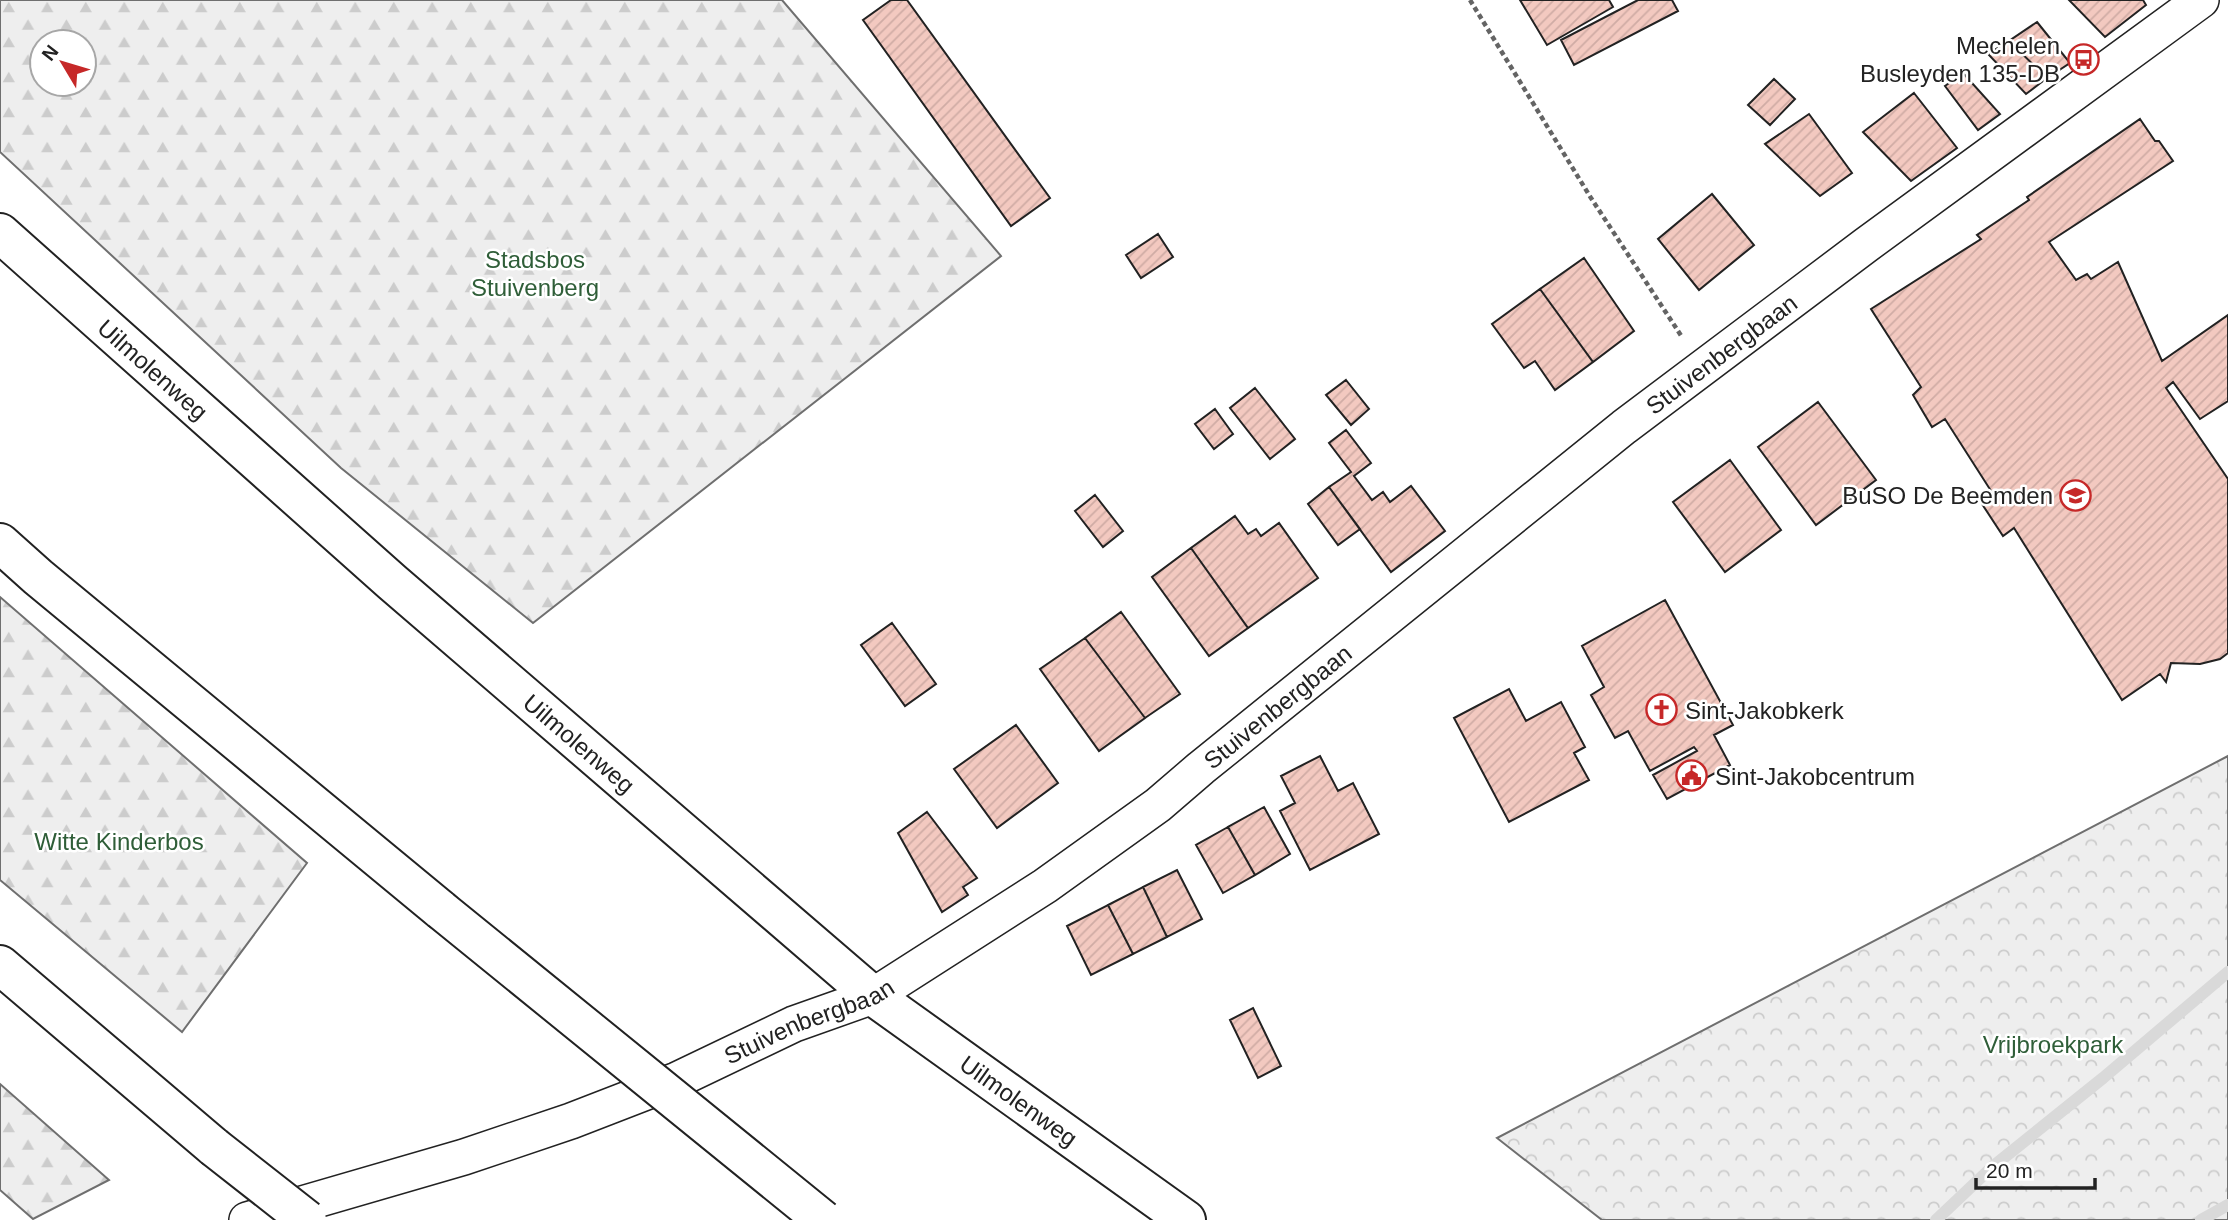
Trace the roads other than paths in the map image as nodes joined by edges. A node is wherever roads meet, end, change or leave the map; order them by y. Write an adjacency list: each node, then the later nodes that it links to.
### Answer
1 (2201, 0): 5 (street, Stuivenbergbaan)
2 (0, 233): 5 (main road, Uilmolenweg)
3 (0, 543): 8 (main road, bridge)
4 (0, 965): 7 (main road, bridge)
5 (873, 996): 6 (street, Stuivenbergbaan); 9 (main road, Uilmolenweg)
6 (247, 1220)
7 (307, 1220)
8 (823, 1220)
9 (1186, 1220)

